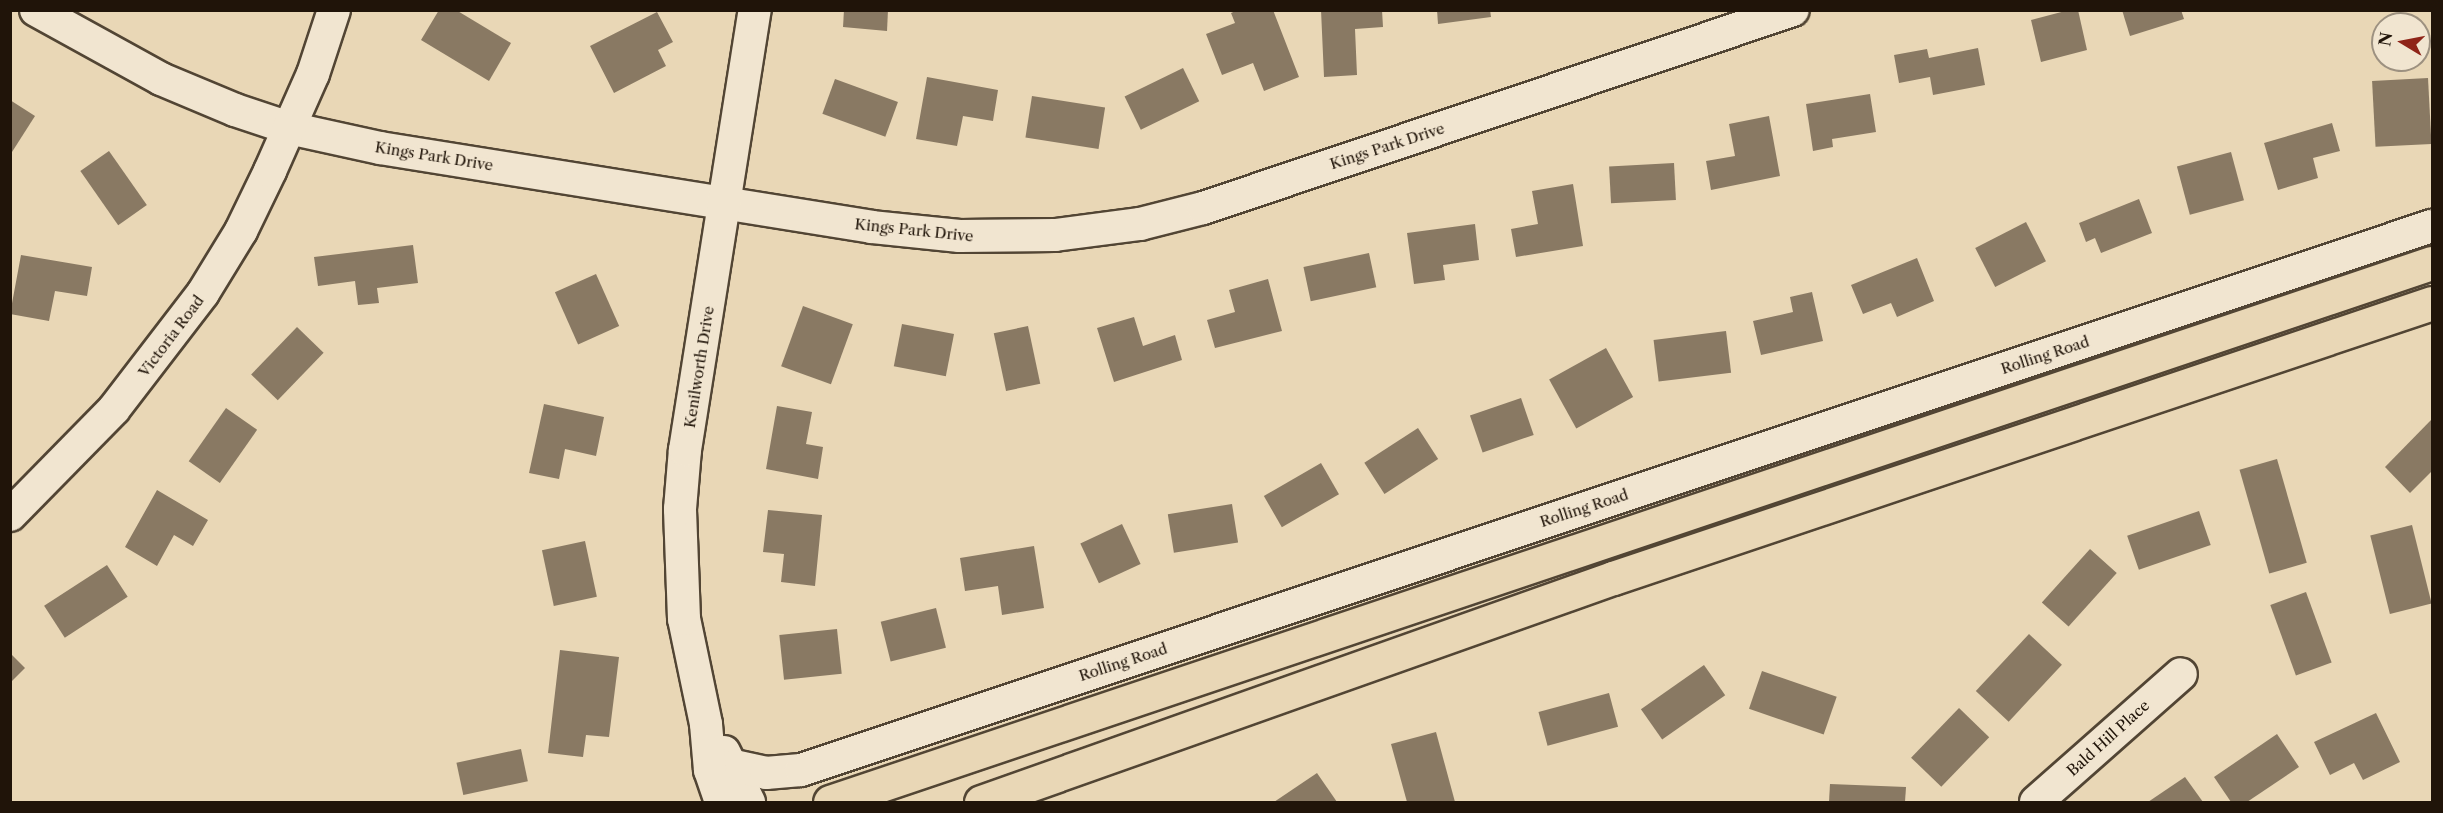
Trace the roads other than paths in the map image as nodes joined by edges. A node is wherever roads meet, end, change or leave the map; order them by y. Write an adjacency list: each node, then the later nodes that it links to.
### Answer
1 (36, 10): 5 (street, Kings Park Drive)
2 (334, 10): 5 (street, Victoria Road)
3 (755, 10): 6 (street, Kenilworth Drive)
4 (1793, 10): 6 (street, Kings Park Drive)
5 (289, 128): 6 (street, Kings Park Drive); 10 (street, Victoria Road)
6 (725, 203): 12 (street, Kenilworth Drive)
7 (2433, 226): 13 (street, Rolling Road)
8 (2433, 264): 16 (main road)
9 (2433, 303): 17 (main road)
10 (10, 515)
11 (2181, 674): 18 (street, Bald Hill Place)
12 (706, 724): 13 (street, Kenilworth Drive); 14 (street, Kenilworth Drive)
13 (734, 766): 15 (street, Kenilworth Drive)
14 (721, 802)
15 (749, 802)
16 (831, 802)
17 (981, 802)
18 (2036, 802)

